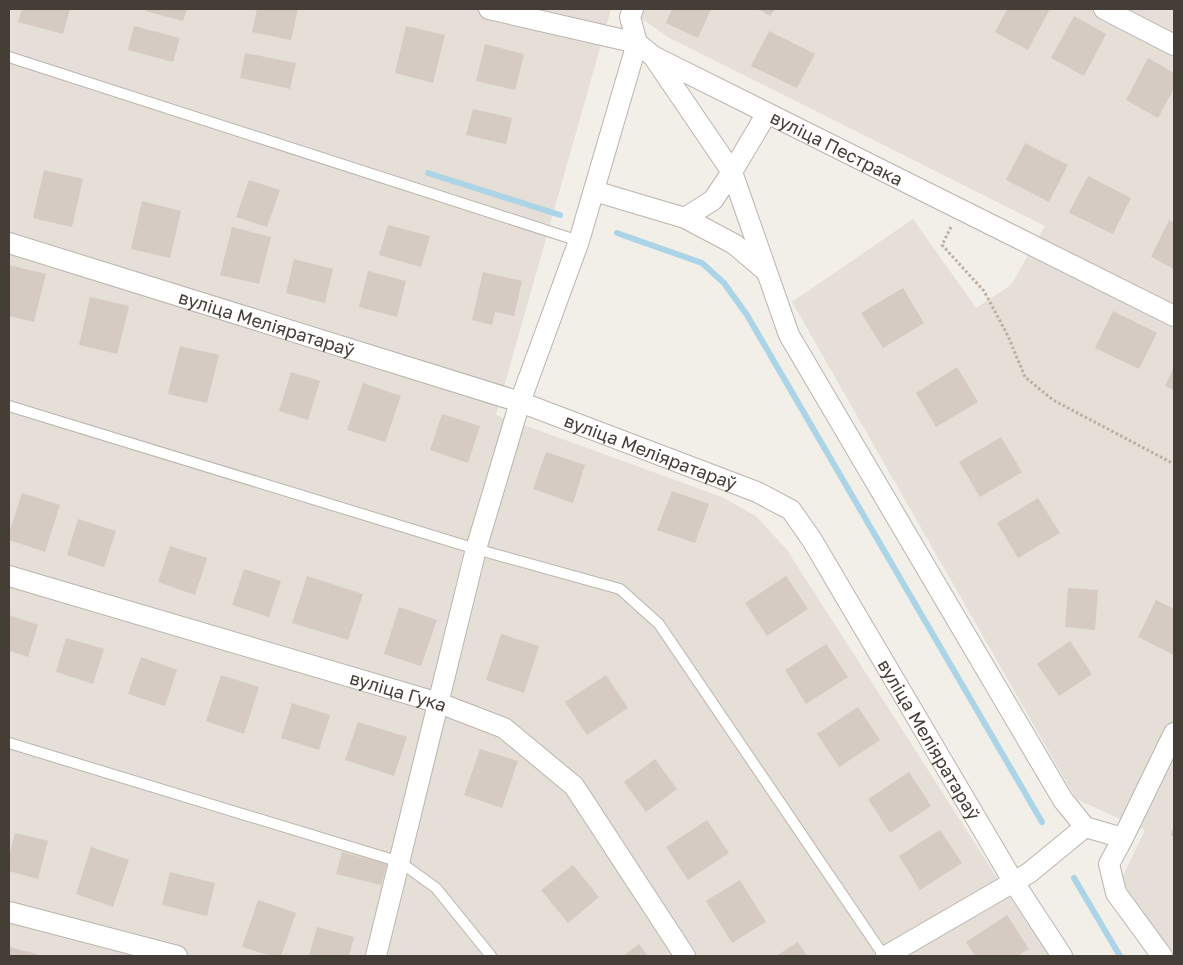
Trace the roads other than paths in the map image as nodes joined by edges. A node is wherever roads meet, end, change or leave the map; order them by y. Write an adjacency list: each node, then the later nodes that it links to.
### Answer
1 (489, 9): 4 (street, вуліца Пестрака)
2 (633, 9): 4 (street)
3 (1104, 9): 5 (street)
4 (637, 43): 6 (street, вуліца Пестрака); 10 (street)
5 (1174, 44)
6 (653, 56): 8 (street, вуліца Пестрака); 9 (street)
7 (9, 57): 12 (lane)
8 (767, 113): 9 (street); 15 (street, вуліца Пестрака)
9 (732, 172): 11 (street); 14 (street)
10 (594, 191): 11 (street); 12 (street)
11 (685, 218): 14 (street)
12 (579, 241): 16 (street)
13 (9, 243): 16 (street, вуліца Меліяратараў)
14 (768, 272): 23 (street)
15 (1174, 316)
16 (520, 402): 18 (street); 26 (street, вуліца Меліяратараў)
17 (9, 406): 18 (lane)
18 (476, 549): 20 (street); 32 (lane)
19 (9, 576): 20 (street, вуліца Гука)
20 (439, 703): 25 (street); 31 (street, вуліца Гука)
21 (1174, 733): 24 (street)
22 (9, 743): 25 (lane)
23 (1085, 827): 24 (street); 26 (street)
24 (1123, 838): 34 (street)
25 (400, 862): 29 (street); 30 (lane)
26 (1013, 881): 32 (street); 33 (street, вуліца Меліяратараў)
27 (9, 912): 28 (street)
28 (177, 956)
29 (376, 956)
30 (490, 956)
31 (685, 956)
32 (885, 956)
33 (1062, 956)
34 (1162, 956)

